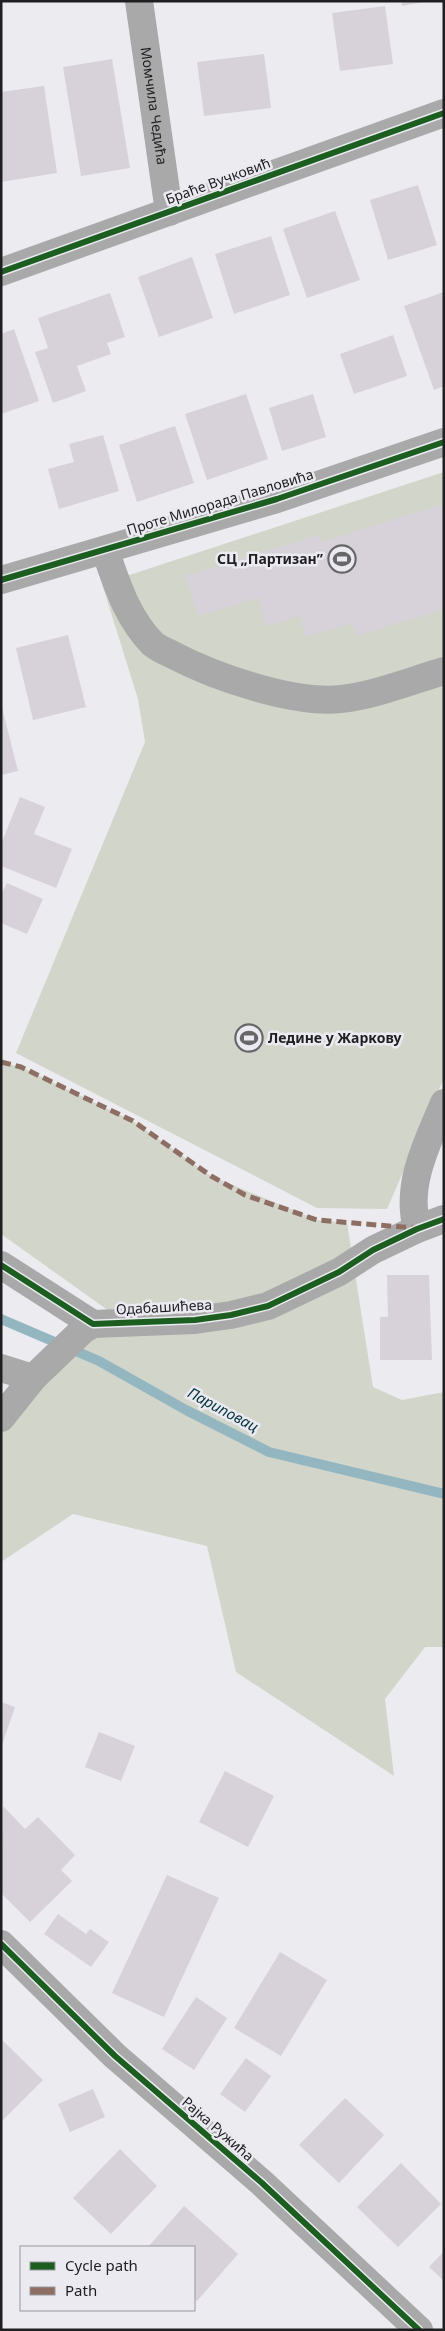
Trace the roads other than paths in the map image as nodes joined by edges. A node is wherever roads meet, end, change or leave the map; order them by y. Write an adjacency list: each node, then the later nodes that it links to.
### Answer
1 (139, 1): 3 (street, Момчила Чедића)
2 (444, 113): 3 (street, Браће Вучковић)
3 (169, 212): 4 (street, Браће Вучковић)
4 (1, 272)
5 (444, 442): 6 (street, Проте Милорада Павловића)
6 (105, 550): 7 (street, Проте Милорада Павловића); 8 (street)
7 (1, 580)
8 (444, 671)
9 (444, 1103): 11 (street)
10 (444, 1219): 11 (street, Одабашићева)
11 (417, 1228): 13 (street, Одабашићева)
12 (1, 1265): 13 (street)
13 (88, 1327): 15 (street)
14 (1, 1368): 15 (street)
15 (33, 1378): 16 (street)
16 (1, 1418)
17 (1, 1944): 18 (street, Рајка Ружића)
18 (420, 2330)

